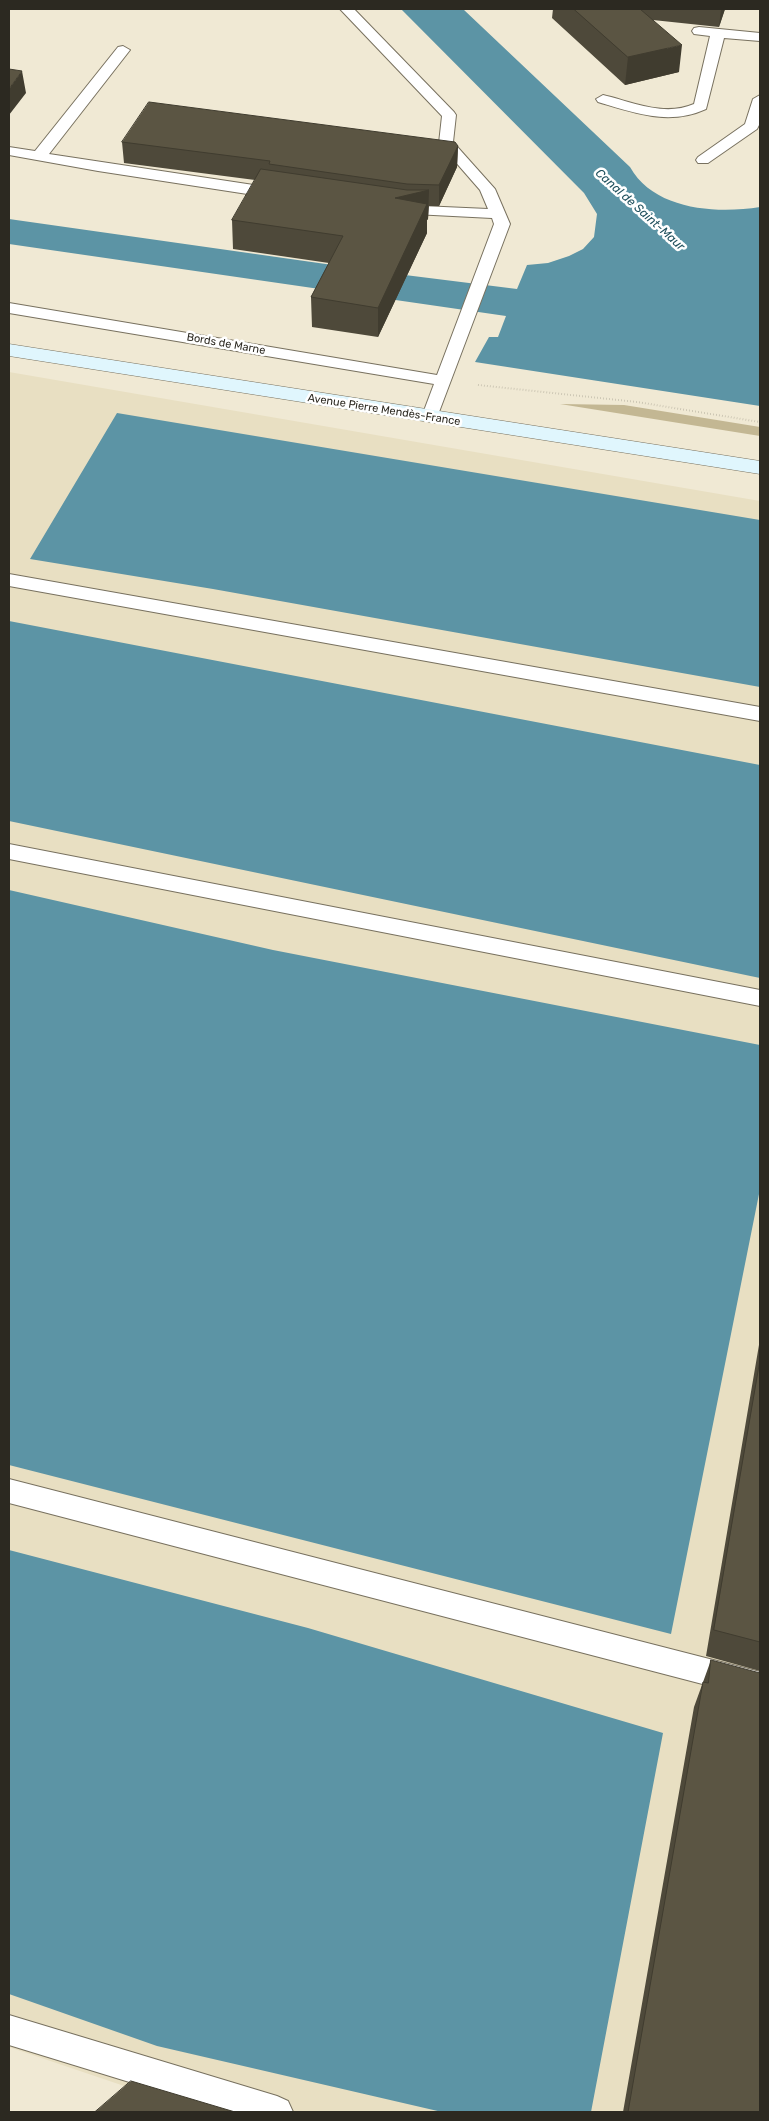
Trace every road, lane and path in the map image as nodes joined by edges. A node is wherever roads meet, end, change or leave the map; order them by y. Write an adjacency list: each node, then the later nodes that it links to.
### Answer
1 (347, 9): 13 (lane)
2 (700, 31): 3 (lane)
3 (718, 32): 4 (lane); 6 (lane)
4 (760, 37)
5 (123, 50): 9 (lane)
6 (603, 99)
7 (760, 99): 10 (lane)
8 (9, 151): 9 (lane)
9 (38, 156): 11 (lane)
10 (703, 160)
11 (291, 195)
12 (388, 209): 13 (lane)
13 (498, 214): 16 (lane)
14 (9, 308): 16 (lane, Bords de Marne)
15 (9, 350): 17 (main road, Avenue Pierre Mendès-France)
16 (444, 381): 17 (lane); 18 (path)
17 (430, 416): 19 (main road, Avenue Pierre Mendès-France)
18 (760, 422)
19 (760, 468)
20 (9, 580): 21 (lane)
21 (760, 714)
22 (9, 851): 23 (lane)
23 (760, 998)
24 (9, 1491): 25 (lane)
25 (760, 1686)
26 (9, 2030): 27 (lane)
27 (277, 2112)

